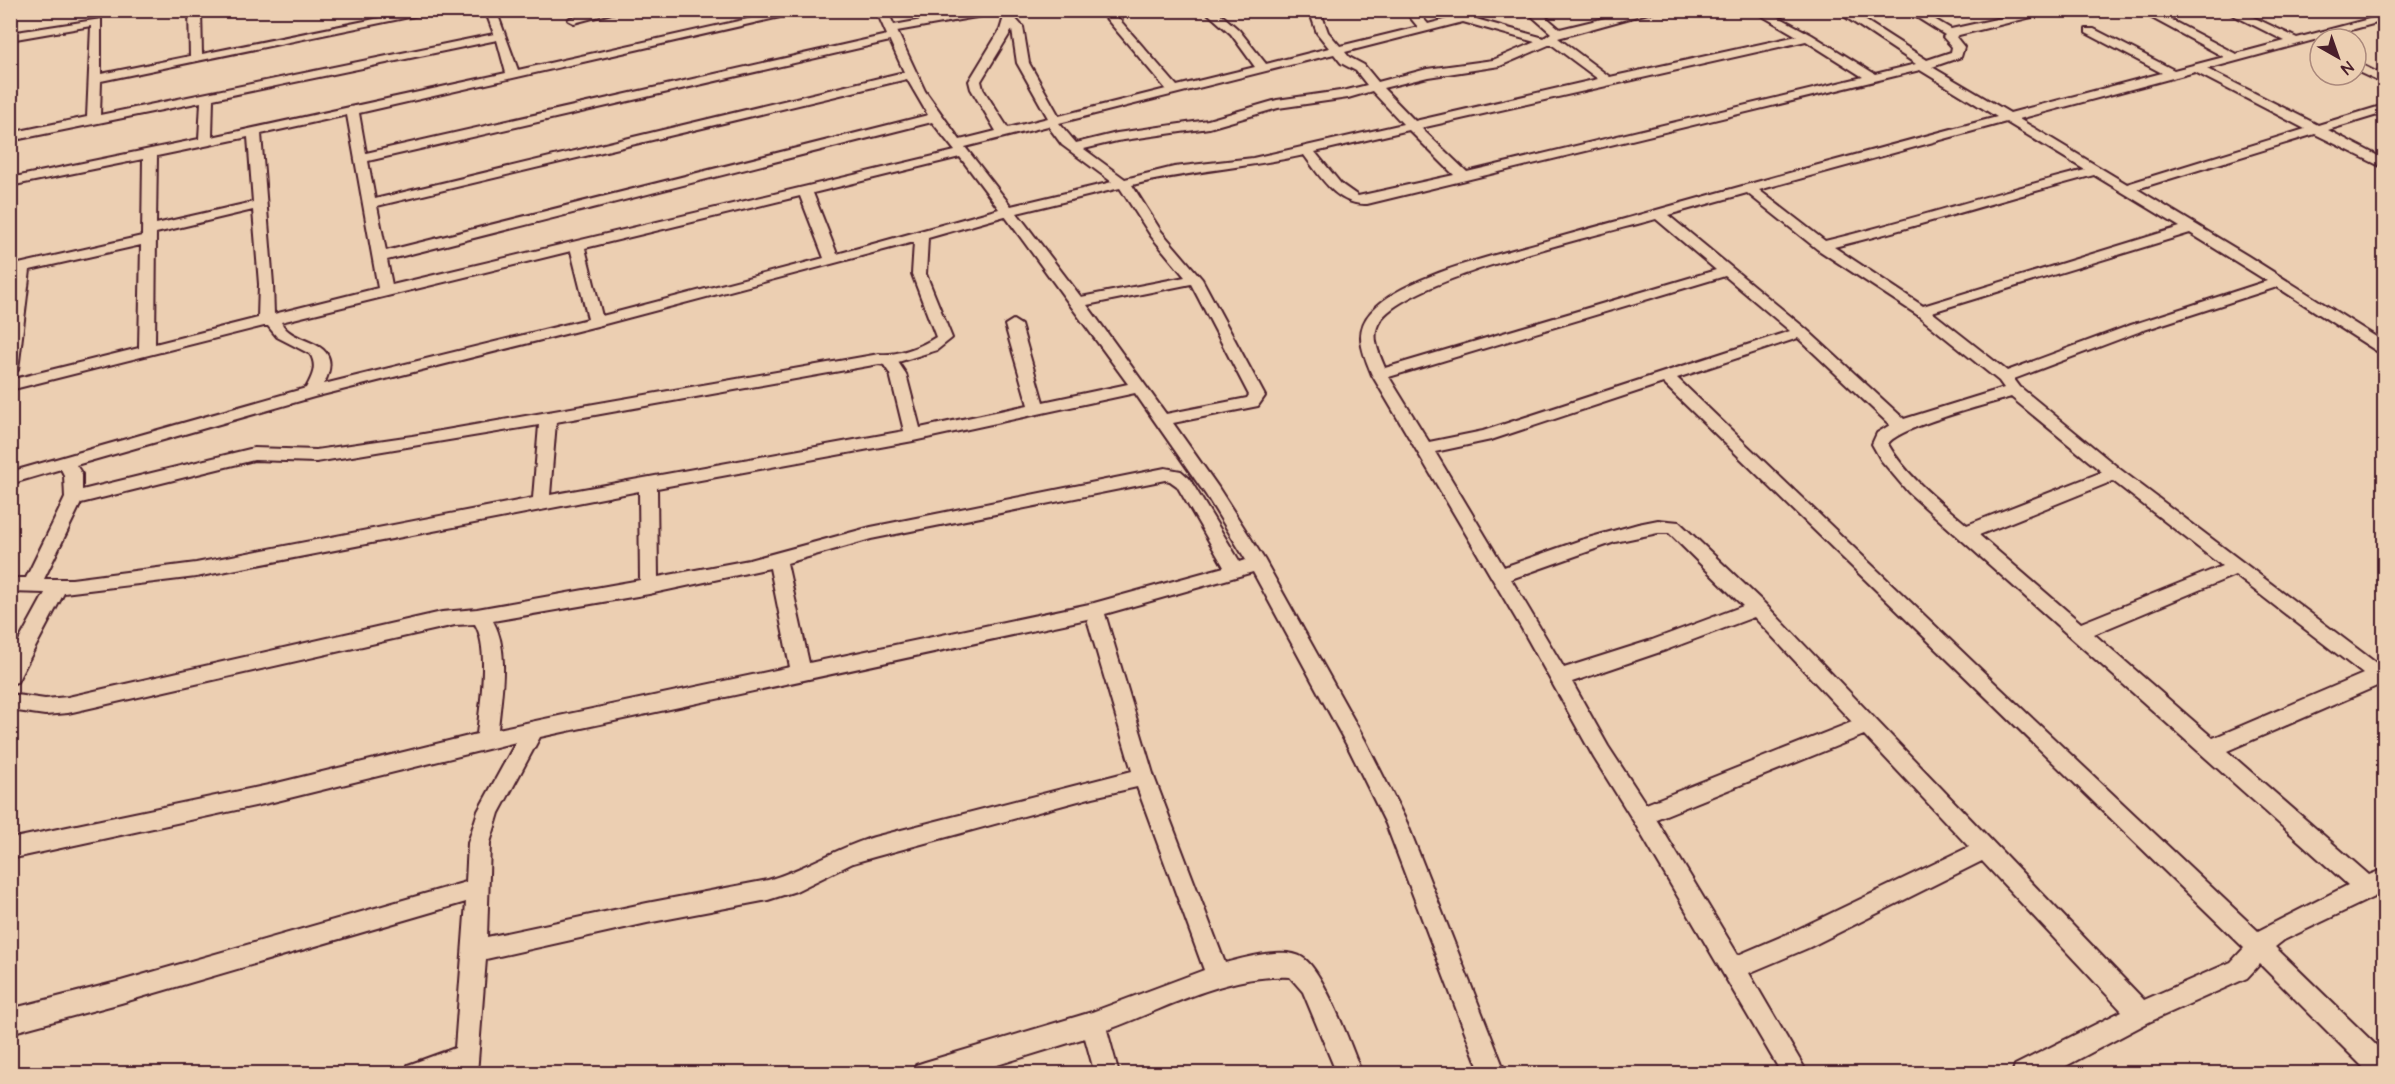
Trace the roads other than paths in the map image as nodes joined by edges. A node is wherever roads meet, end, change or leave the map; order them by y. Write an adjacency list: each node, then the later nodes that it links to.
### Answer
1 (195, 10): 43 (street)
2 (438, 10): 43 (street)
3 (490, 10): 35 (street)
4 (618, 10): 30 (street)
5 (806, 10): 48 (street)
6 (881, 10): 33 (street)
7 (999, 10): 33 (street)
8 (1104, 10): 56 (street)
9 (1209, 10): 46 (street)
10 (1314, 10): 41 (street)
11 (1409, 10): 31 (street)
12 (1498, 10): 23 (street)
13 (1530, 10): 38 (street)
14 (1610, 10): 29 (street)
15 (1654, 10): 29 (street)
16 (1757, 10): 37 (street)
17 (1840, 10): 44 (street)
18 (1910, 10): 34 (street)
19 (2007, 10): 26 (street)
20 (2055, 10): 26 (street)
21 (2142, 10): 42 (street)
22 (2228, 10): 39 (street)
23 (1478, 13): 28 (street)
24 (1011, 15): 63 (street); 67 (street)
25 (98, 16): 36 (street); 52 (street)
26 (2024, 18): 34 (street)
27 (2385, 18): 39 (street)
28 (1462, 19): 31 (street); 38 (street)
29 (1620, 19): 38 (street)
30 (574, 20)
31 (1425, 28): 41 (street)
32 (2090, 31): 50 (street)
33 (892, 33): 49 (street); 74 (street)
34 (1951, 34): 44 (street)
35 (501, 36): 48 (street); 57 (street)
36 (10, 37)
37 (1808, 37): 51 (street); 54 (street)
38 (1552, 38): 54 (street); 55 (street)
39 (2298, 41): 40 (street); 42 (street)
40 (2308, 45)
41 (1339, 50): 46 (street); 55 (street)
42 (2234, 57): 45 (street)
43 (196, 59): 52 (street)
44 (1924, 66): 51 (street); 61 (street)
45 (2197, 68): 50 (street); 65 (street)
46 (1263, 69): 56 (street)
47 (2368, 72): 53 (street)
48 (513, 74): 59 (street)
49 (911, 74): 60 (street); 84 (street)
50 (2173, 74): 61 (street)
51 (1874, 78): 77 (street)
52 (94, 79): 62 (street)
53 (2385, 80)
54 (1608, 81): 64 (street)
55 (1375, 87): 64 (street); 70 (street)
56 (1174, 91): 63 (street)
57 (207, 96): 62 (street); 69 (street)
58 (2385, 109): 65 (street)
59 (352, 111): 66 (street); 74 (street)
60 (935, 117): 71 (street); 92 (street)
61 (2008, 118): 76 (street); 80 (street)
62 (93, 120): 68 (street)
63 (1053, 120): 67 (street); 70 (street)
64 (1413, 127): 72 (street); 77 (street)
65 (2318, 130): 75 (street); 81 (street)
66 (254, 132): 69 (street); 83 (street)
67 (1004, 133): 71 (street)
68 (10, 137)
69 (205, 142): 73 (street)
70 (1074, 147): 78 (street)
71 (959, 149): 82 (street); 85 (street)
72 (1307, 150): 77 (street); 78 (street)
73 (150, 154): 79 (street); 88 (street)
74 (362, 158): 84 (street)
75 (2385, 164)
76 (2095, 171): 81 (street); 91 (street)
77 (1464, 177)
78 (1123, 182): 85 (street); 96 (street)
79 (10, 183)
80 (1749, 189): 86 (street); 91 (street)
81 (2125, 189): 87 (street)
82 (805, 190): 90 (street); 93 (street)
83 (260, 204): 88 (street); 101 (street)
84 (370, 204): 92 (street)
85 (1007, 211): 89 (street); 99 (street)
86 (1658, 213): 95 (street); 109 (street)
87 (2191, 228): 97 (street); 100 (street)
88 (149, 234): 94 (street); 106 (street)
89 (921, 236): 93 (street); 107 (street)
90 (577, 246): 98 (street); 102 (street)
91 (1822, 246): 100 (street)
92 (381, 257): 98 (street)
93 (832, 260): 102 (street)
94 (16, 269): 108 (street)
95 (1727, 271): 104 (street); 109 (street)
96 (1195, 279): 99 (street); 117 (street)
97 (2277, 282): 105 (street); 111 (street)
98 (386, 291): 101 (street)
99 (1077, 302): 113 (street)
100 (1921, 312): 111 (street)
101 (269, 321): 106 (street); 114 (street)
102 (596, 322): 114 (street)
103 (1012, 325): 115 (street)
104 (1802, 332): 110 (street); 118 (street)
105 (2385, 349)
106 (147, 350): 112 (street)
107 (889, 360): 116 (street); 119 (street)
108 (10, 370)
109 (1380, 375): 120 (street)
110 (1665, 376): 120 (street); 156 (street)
111 (2009, 384): 118 (street); 122 (street)
112 (10, 385)
113 (1139, 387): 115 (street); 117 (street)
114 (312, 392): 121 (street)
115 (1037, 410): 119 (street)
116 (548, 418): 125 (street); 126 (street)
117 (1162, 420): 129 (street)
118 (1901, 426): 127 (street)
119 (913, 435): 124 (street)
120 (1423, 449): 132 (street)
121 (65, 463): 123 (street); 125 (street)
122 (2115, 474): 127 (street); 130 (street)
123 (10, 478)
124 (648, 484): 126 (street); 136 (street)
125 (74, 498): 133 (street)
126 (541, 505): 135 (street)
127 (1966, 533): 140 (street)
128 (777, 560): 131 (street); 136 (street); 141 (street)
129 (1258, 564): 131 (street); 169 (street)
130 (2237, 567): 140 (street); 144 (street)
131 (1235, 570): 138 (street)
132 (1499, 576): 137 (street); 143 (street)
133 (32, 584): 134 (street); 135 (street)
134 (10, 585)
135 (58, 586): 142 (street)
136 (649, 586): 139 (street)
137 (1757, 608): 143 (street); 146 (street)
138 (1094, 610): 141 (street); 150 (street)
139 (479, 616): 145 (street); 148 (street)
140 (2079, 632): 149 (street)
141 (801, 673): 147 (street)
142 (10, 676)
143 (1559, 678): 151 (street)
144 (2382, 678): 149 (street)
145 (10, 702)
146 (1867, 726): 151 (street); 153 (street)
147 (533, 732): 148 (street); 155 (street)
148 (487, 740): 152 (street)
149 (2212, 748): 154 (street)
150 (1144, 777): 157 (street); 159 (street)
151 (1642, 815): 158 (street)
152 (10, 849)
153 (1984, 850): 158 (street); 160 (street)
154 (2376, 884): 156 (street)
155 (476, 889): 157 (street); 161 (street)
156 (2258, 945): 160 (street); 164 (street)
157 (475, 951): 163 (street)
158 (1732, 969): 170 (street)
159 (1219, 977): 162 (street); 168 (street)
160 (2140, 1014): 171 (street)
161 (10, 1021)
162 (1093, 1024): 166 (street); 167 (street)
163 (465, 1065): 165 (street)
164 (2385, 1070)
165 (417, 1074)
166 (926, 1074)
167 (1107, 1074)
168 (1350, 1074)
169 (1494, 1074)
170 (1796, 1074)
171 (2024, 1074)

